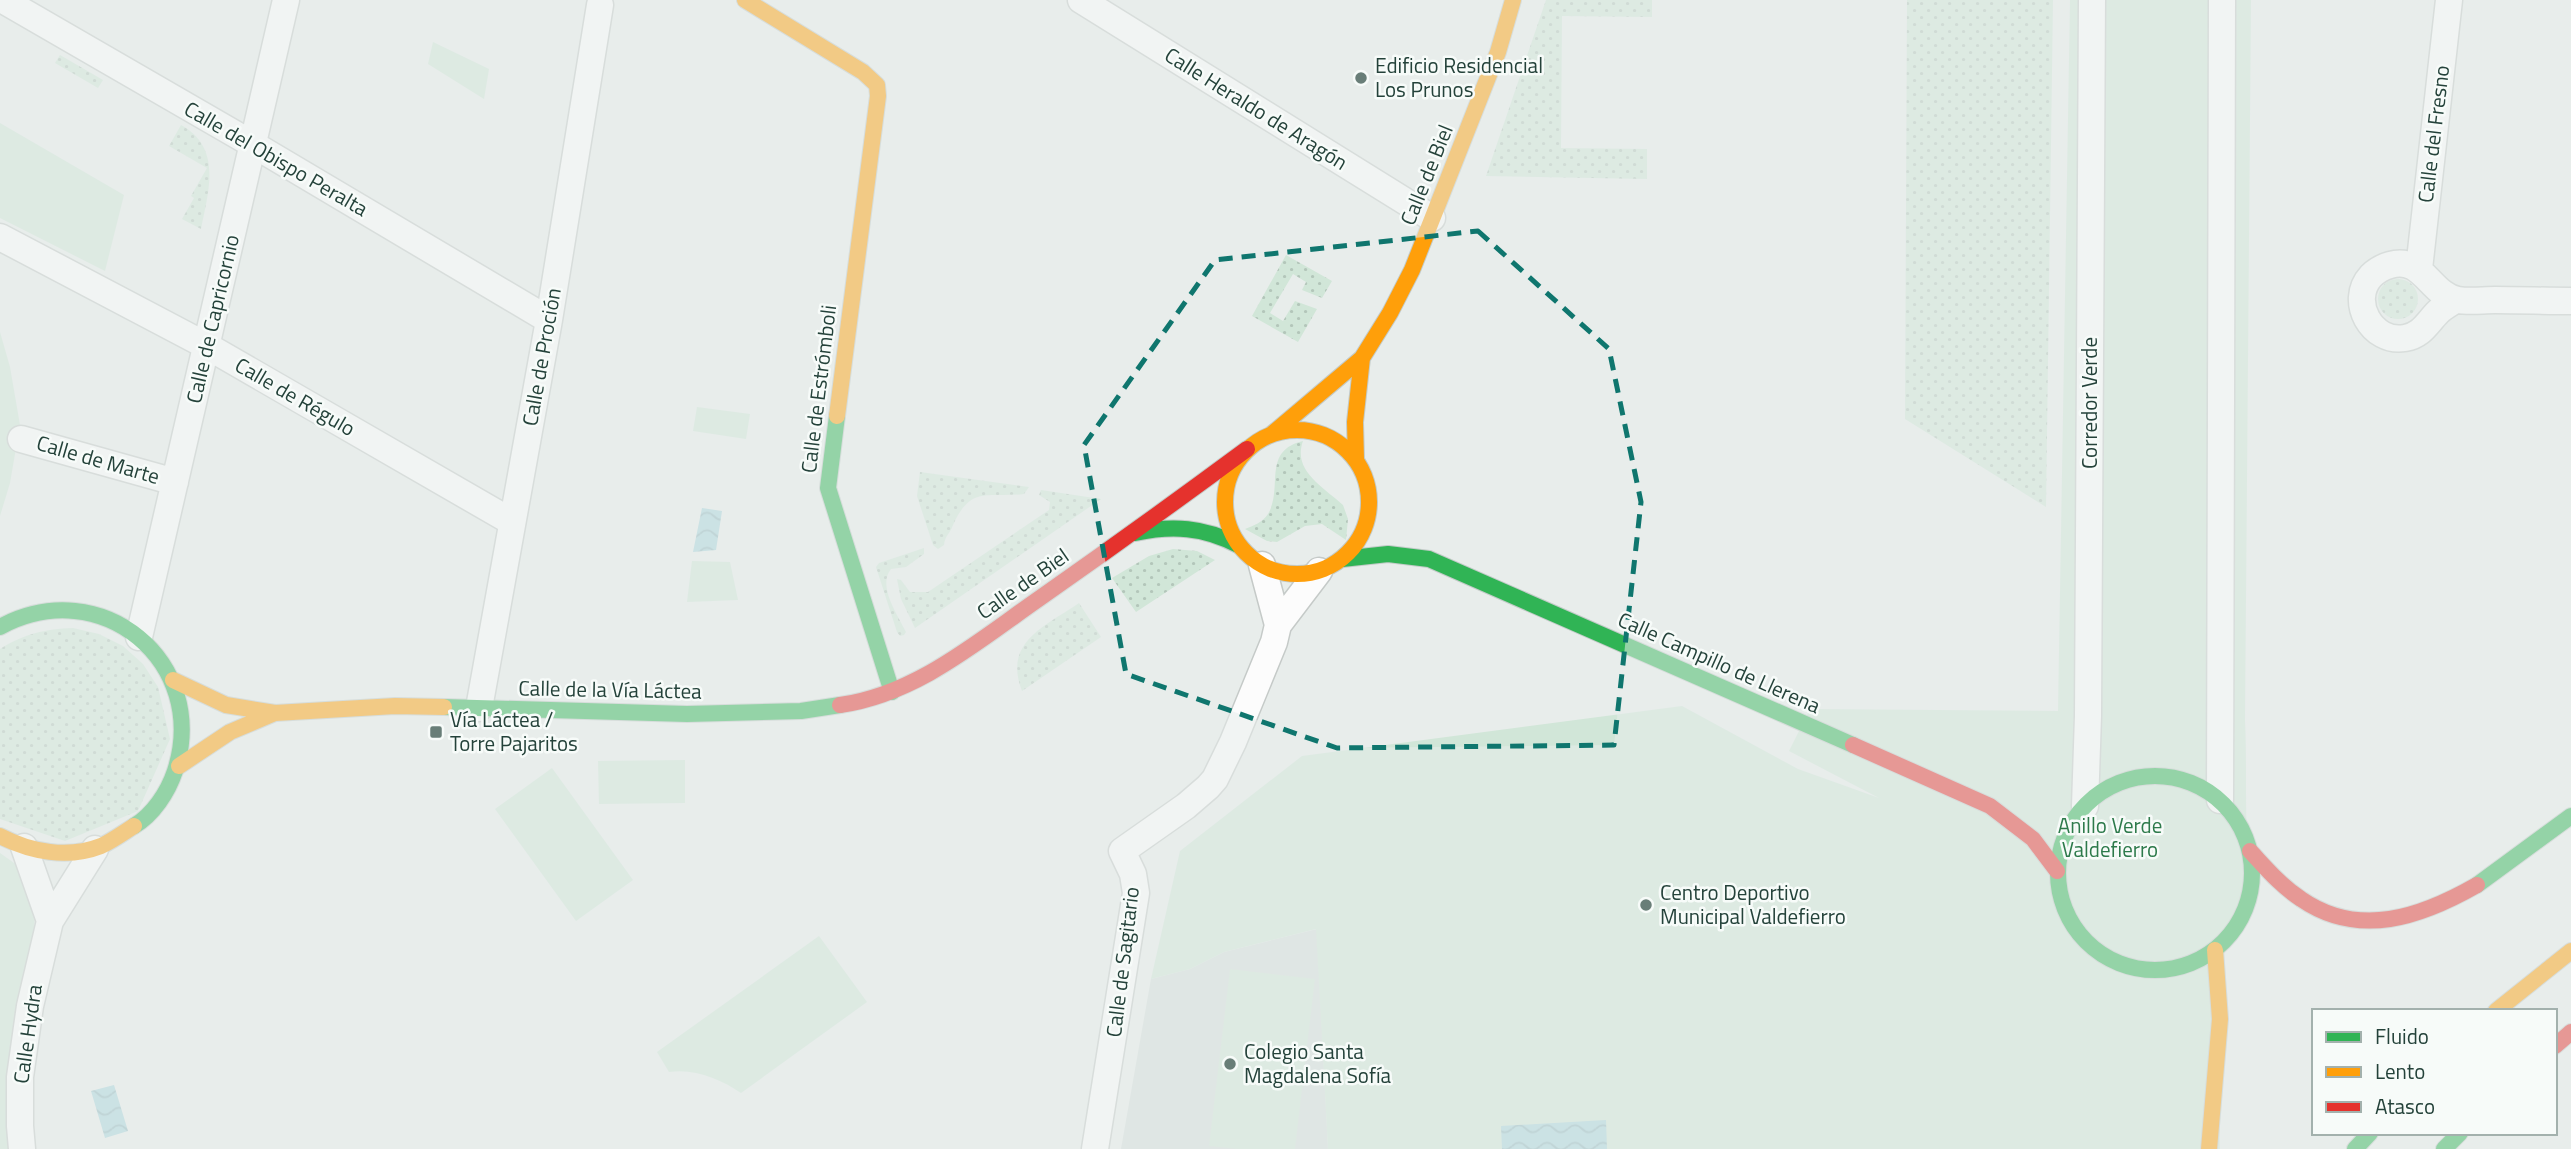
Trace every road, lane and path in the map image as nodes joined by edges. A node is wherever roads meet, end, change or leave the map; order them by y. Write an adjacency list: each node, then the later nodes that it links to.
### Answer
1 (3, 0): 10 (street, Calle del Obispo Peralta)
2 (286, 0): 10 (street, Calle de Capricornio)
3 (745, 0): 38 (street, Calle de Estrómboli)
4 (1081, 0): 11 (street, Calle Heraldo de Aragón)
5 (1513, 0): 11 (street, Calle de Biel)
6 (2092, 0): 44 (street, Corredor Verde)
7 (2222, 0): 42 (street)
8 (2449, 0): 13 (street, Calle del Fresno)
9 (600, 5): 16 (street, Calle de Proción)
10 (254, 145): 16 (street, Calle del Obispo Peralta); 17 (street, Calle de Capricornio)
11 (1432, 218): 18 (street, Calle de Biel)
12 (0, 237): 17 (street, Calle de Régulo)
13 (2419, 269): 14 (street); 14 (street)
14 (2455, 300): 15 (street)
15 (2571, 301)
16 (549, 320): 26 (street, Calle de Proción)
17 (207, 346): 23 (street, Calle de Capricornio); 26 (street, Calle de Régulo)
18 (1362, 358): 19 (street, Calle de Biel); 22 (street, Calle de Biel)
19 (1272, 433): 21 (street); 22 (street)
20 (21, 439): 23 (street, Calle de Marte)
21 (1247, 449): 27 (street, Calle de Biel); 29 (street)
22 (1356, 459): 24 (street)
23 (175, 482): 35 (street, Calle de Capricornio)
24 (1370, 497): 25 (street); 32 (street)
25 (1385, 515)
26 (512, 522): 39 (street, Calle de Proción)
27 (1133, 533): 29 (street, Calle de Biel); 36 (street, Calle de Biel)
28 (1412, 543): 30 (street, Calle Campillo de Llerena)
29 (1238, 545): 31 (street)
30 (1429, 559): 32 (street, Calle Campillo de Llerena); 43 (street, Calle Campillo de Llerena)
31 (1262, 565): 32 (street); 33 (street)
32 (1331, 565): 33 (street, Calle de Sagitario)
33 (1278, 625): 64 (street, Calle de Sagitario)
34 (0, 627): 35 (street)
35 (139, 637): 37 (street)
36 (937, 670): 38 (street, Calle de la Vía Láctea)
37 (173, 680): 40 (street, Calle de la Vía Láctea); 41 (street)
38 (891, 692): 39 (street, Calle de la Vía Láctea)
39 (479, 708): 40 (street, Calle de la Vía Láctea)
40 (275, 713): 41 (street, Calle de la Vía Láctea)
41 (179, 765): 50 (street)
42 (2220, 800): 44 (street, Corredor Verde); 51 (street, Corredor Verde)
43 (1990, 806): 45 (street, Calle Campillo de Llerena); 52 (street, Calle Campillo de Llerena)
44 (2081, 810): 46 (street); 52 (street, Corredor Verde)
45 (2026, 813)
46 (2054, 816)
47 (2571, 816): 51 (street)
48 (0, 836): 49 (street)
49 (24, 847): 50 (street); 53 (street)
50 (94, 849): 53 (street, Calle Hydra)
51 (2250, 851): 54 (street, Corredor Verde)
52 (2057, 871): 54 (street, Corredor Verde)
53 (50, 920): 63 (street, Calle Hydra)
54 (2216, 950): 58 (street)
55 (2571, 951): 57 (street)
56 (2202, 993): 58 (street)
57 (2498, 1009)
58 (2220, 1019): 65 (street)
59 (2571, 1032): 60 (street)
60 (2557, 1044)
61 (2368, 1135): 66 (street)
62 (2457, 1135): 67 (street)
63 (22, 1149)
64 (1095, 1149)
65 (2209, 1149)
66 (2355, 1149)
67 (2444, 1149)

